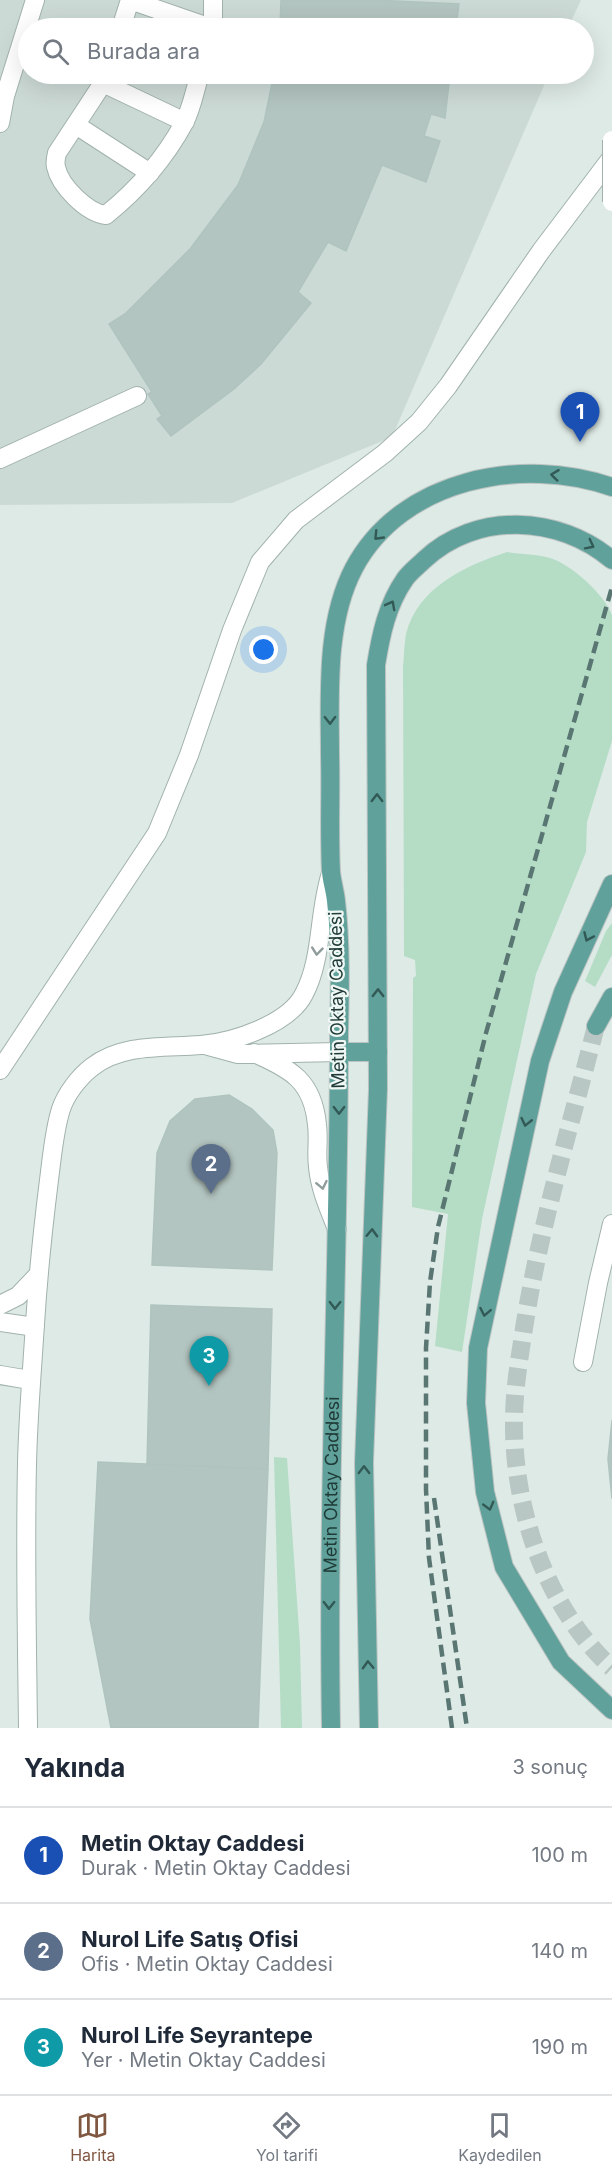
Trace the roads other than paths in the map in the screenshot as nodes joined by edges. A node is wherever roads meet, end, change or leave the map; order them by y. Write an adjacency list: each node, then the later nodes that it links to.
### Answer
1 (35, 0): 4 (street)
2 (130, 0): 5 (street); 6 (street)
3 (213, 0): 7 (street)
4 (29, 18)
5 (124, 18)
6 (183, 18)
7 (212, 18)
8 (18, 54): 13 (street)
9 (101, 84): 14 (street)
10 (116, 84): 12 (street)
11 (197, 84): 12 (street)
12 (185, 122): 17 (street)
13 (0, 123)
14 (76, 125): 17 (street); 17 (street)
15 (612, 140): 18 (street, bridge)
16 (612, 156): 31 (street)
17 (150, 173)
18 (611, 192)
19 (137, 396): 20 (street)
20 (0, 459)
21 (612, 487): 23 (main road, Metin Oktay Caddesi, one-way to 23)
22 (612, 560): 29 (main road, Metin Oktay Caddesi, one-way to 22)
23 (331, 873): 27 (street, one-way to 27); 28 (main road, Metin Oktay Caddesi)
24 (612, 884): 41 (main road, one-way to 41)
25 (612, 997): 26 (main road)
26 (597, 1026)
27 (203, 1045): 30 (street); 34 (street)
28 (339, 1052): 29 (main road); 30 (street); 33 (main road, Metin Oktay Caddesi, one-way to 33)
29 (378, 1052): 42 (main road, Metin Oktay Caddesi, one-way to 29)
30 (254, 1053): 33 (street, one-way to 33)
31 (0, 1070)
32 (612, 1224): 38 (street)
33 (337, 1230): 44 (main road, Metin Oktay Caddesi, one-way to 44)
34 (37, 1276): 35 (street); 37 (street)
35 (0, 1305)
36 (0, 1322): 37 (street)
37 (35, 1327): 40 (street)
38 (583, 1362)
39 (0, 1375): 40 (street)
40 (30, 1380): 43 (street)
41 (612, 1710)
42 (369, 1726)
43 (28, 1728)
44 (331, 1728)

